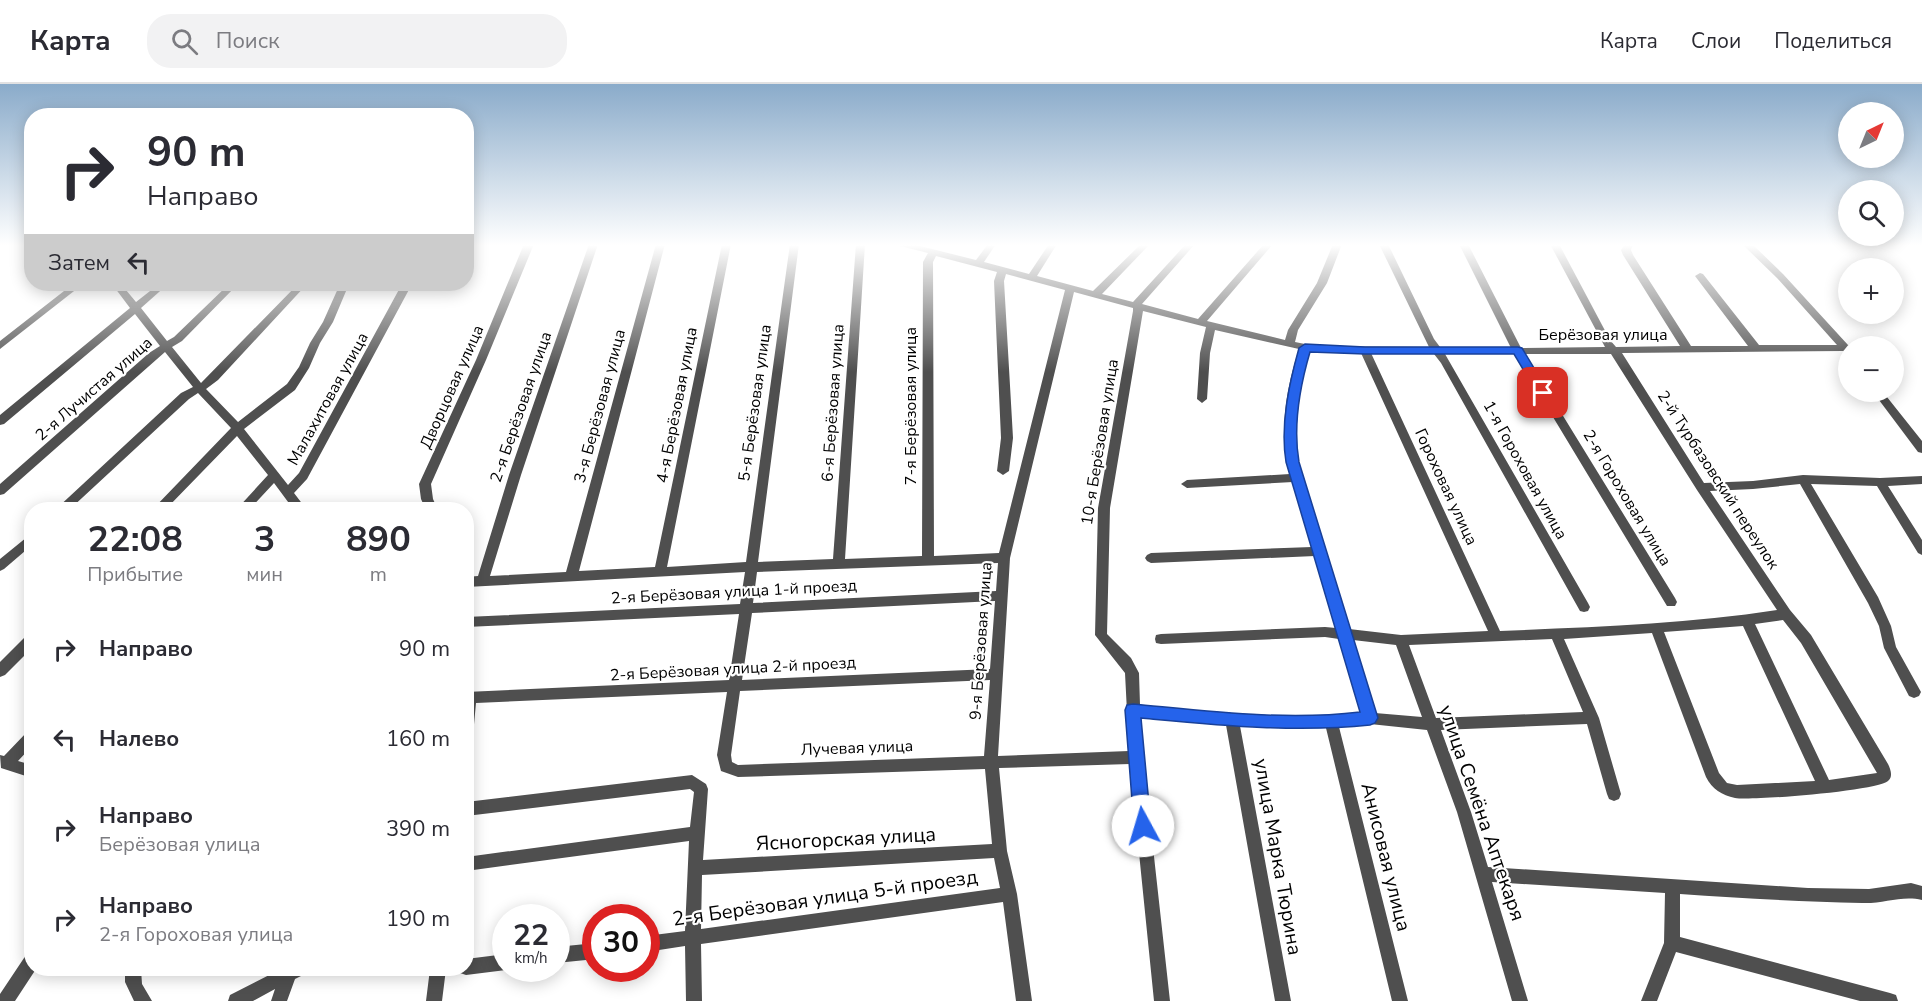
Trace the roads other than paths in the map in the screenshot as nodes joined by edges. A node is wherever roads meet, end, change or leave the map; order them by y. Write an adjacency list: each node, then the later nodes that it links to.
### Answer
1 (512, 287): 64 (street, Дворцовая улица)
2 (579, 287): 77 (street, 2-я Берёзовая улица)
3 (649, 287): 75 (street, 3-я Берёзовая улица)
4 (717, 287): 74 (street, 4-я Берёзовая улица)
5 (788, 287): 73 (street, 5-я Берёзовая улица)
6 (857, 287): 71 (street, 6-я Берёзовая улица)
7 (928, 287): 70 (street, 7-я Берёзовая улица)
8 (999, 287): 50 (street)
9 (1065, 287): 20 (street, Берёзовая улица)
10 (1103, 287): 28 (street)
11 (1151, 287): 29 (street)
12 (1236, 287): 31 (street)
13 (1320, 287): 33 (street)
14 (1405, 287): 39 (street, 1-я Гороховая улица)
15 (1486, 287): 43 (street, 2-я Гороховая улица)
16 (1577, 287): 40 (street, 2-й Турбазовский переулок)
17 (1648, 287): 41 (street)
18 (1708, 287): 37 (street)
19 (1788, 287): 32 (street)
20 (1070, 288): 28 (street, Берёзовая улица); 68 (street, 9-я Берёзовая улица)
21 (69, 291): 34 (street)
22 (122, 291): 30 (street)
23 (155, 291): 30 (street)
24 (227, 291): 35 (street, 2-я Лучистая улица)
25 (296, 291): 44 (street)
26 (342, 291): 48 (street)
27 (404, 291): 59 (street, Малахитовая улица)
28 (1095, 295): 29 (street, Берёзовая улица)
29 (1137, 306): 31 (street, Берёзовая улица); 97 (street, 10-я Берёзовая улица)
30 (135, 307): 35 (street); 47 (street)
31 (1206, 325): 33 (street, Берёзовая улица); 45 (street)
32 (1838, 340)
33 (1289, 345): 36 (street, Берёзовая улица)
34 (0, 346)
35 (165, 346): 44 (street); 58 (street, 2-я Лучистая улица)
36 (1305, 348): 42 (street, Берёзовая улица); 52 (street)
37 (1756, 349): 38 (street, Берёзовая улица); 41 (street, Берёзовая улица)
38 (1838, 349)
39 (1436, 350): 42 (street, Берёзовая улица); 43 (street, Берёзовая улица); 80 (street, 1-я Гороховая улица)
40 (1612, 350): 41 (street, Берёзовая улица); 43 (street, Берёзовая улица); 57 (street, 2-й Турбазовский переулок)
41 (1688, 350)
42 (1365, 351): 88 (street, Гороховая улица)
43 (1518, 351): 79 (street, 2-я Гороховая улица)
44 (199, 388): 48 (street); 60 (street)
45 (1202, 399)
46 (1886, 402): 49 (street)
47 (0, 421)
48 (237, 429): 51 (street); 61 (street)
49 (1922, 449)
50 (1003, 471)
51 (273, 477): 59 (street); 62 (street)
52 (1297, 478): 56 (street); 67 (street)
53 (1803, 479): 55 (street); 57 (street); 95 (street)
54 (1922, 480): 55 (street)
55 (1880, 482): 66 (street)
56 (1187, 484)
57 (1701, 487): 82 (street, 2-й Турбазовский переулок)
58 (0, 492)
59 (287, 493): 63 (street)
60 (70, 502)
61 (166, 502)
62 (250, 502)
63 (294, 502)
64 (428, 502)
65 (24, 544): 72 (street)
66 (1922, 550)
67 (1319, 551): 69 (street); 86 (street)
68 (1004, 558): 70 (street); 78 (street, 9-я Берёзовая улица)
69 (1151, 558)
70 (928, 561): 71 (street)
71 (839, 565): 73 (street)
72 (0, 566)
73 (750, 567): 74 (street); 81 (street, 5-я Берёзовая улица)
74 (660, 572): 75 (street)
75 (571, 577): 77 (street)
76 (474, 582): 77 (street)
77 (482, 582)
78 (1002, 596): 81 (street, 2-я Берёзовая улица 1-й проезд); 93 (street, 9-я Берёзовая улица)
79 (1671, 602)
80 (1584, 607)
81 (746, 608): 84 (street, 2-я Берёзовая улица 1-й проезд); 94 (street, 5-я Берёзовая улица)
82 (1786, 614): 83 (street); 109 (street, 2-й Турбазовский переулок)
83 (1747, 620): 85 (street); 109 (street)
84 (474, 622)
85 (1656, 627): 87 (street); 109 (street)
86 (1344, 634): 89 (street); 90 (street); 98 (street)
87 (1556, 634): 88 (street); 99 (street)
88 (1497, 637): 90 (street)
89 (1161, 639)
90 (1401, 640): 102 (street, улица Семёна Аптекаря)
91 (24, 647): 92 (street)
92 (0, 671)
93 (997, 674): 94 (street, 2-я Берёзовая улица 2-й проезд); 105 (street, 9-я Берёзовая улица)
94 (734, 685): 96 (street, 2-я Берёзовая улица 2-й проезд); 107 (street, 5-я Берёзовая улица)
95 (1914, 692)
96 (474, 699)
97 (1133, 710): 100 (street); 104 (street, 10-я Берёзовая улица)
98 (1370, 718): 101 (street); 102 (street)
99 (1592, 718): 102 (street); 110 (street)
100 (1232, 720): 101 (street); 138 (street, улица Марка Тюрина)
101 (1331, 722): 139 (street, Анисовая улица)
102 (1430, 724): 116 (street, улица Семёна Аптекаря)
103 (24, 743): 106 (street)
104 (1136, 757): 105 (street, Лучевая улица); 137 (street, 10-я Берёзовая улица)
105 (991, 760): 107 (street, Лучевая улица); 113 (street, 9-я Берёзовая улица)
106 (3, 762): 108 (street)
107 (726, 766)
108 (24, 769)
109 (1825, 787)
110 (1614, 794)
111 (474, 807): 112 (street)
112 (696, 833): 114 (street); 115 (street)
113 (1000, 851): 115 (street, Ясногорская улица); 119 (street, 9-я Берёзовая улица)
114 (474, 863)
115 (695, 868): 120 (street)
116 (1483, 874): 117 (street); 140 (street, улица Семёна Аптекаря)
117 (1673, 887): 118 (street); 122 (street)
118 (1922, 893)
119 (1009, 894): 120 (street, 2-я Берёзовая улица 5-й проезд); 136 (street, 9-я Берёзовая улица)
120 (692, 939): 121 (street, 2-я Берёзовая улица 5-й проезд); 135 (street)
121 (660, 942)
122 (1672, 943): 141 (street); 142 (street)
123 (492, 963): 124 (street)
124 (474, 965)
125 (24, 973): 130 (street)
126 (131, 976): 131 (street)
127 (284, 976): 132 (street)
128 (290, 976): 133 (street)
129 (439, 976): 134 (street)
130 (5, 1001)
131 (144, 1001)
132 (236, 1001)
133 (279, 1001)
134 (434, 1001)
135 (694, 1001)
136 (1024, 1001)
137 (1162, 1001)
138 (1283, 1001)
139 (1400, 1001)
140 (1520, 1001)
141 (1649, 1001)
142 (1890, 1001)

